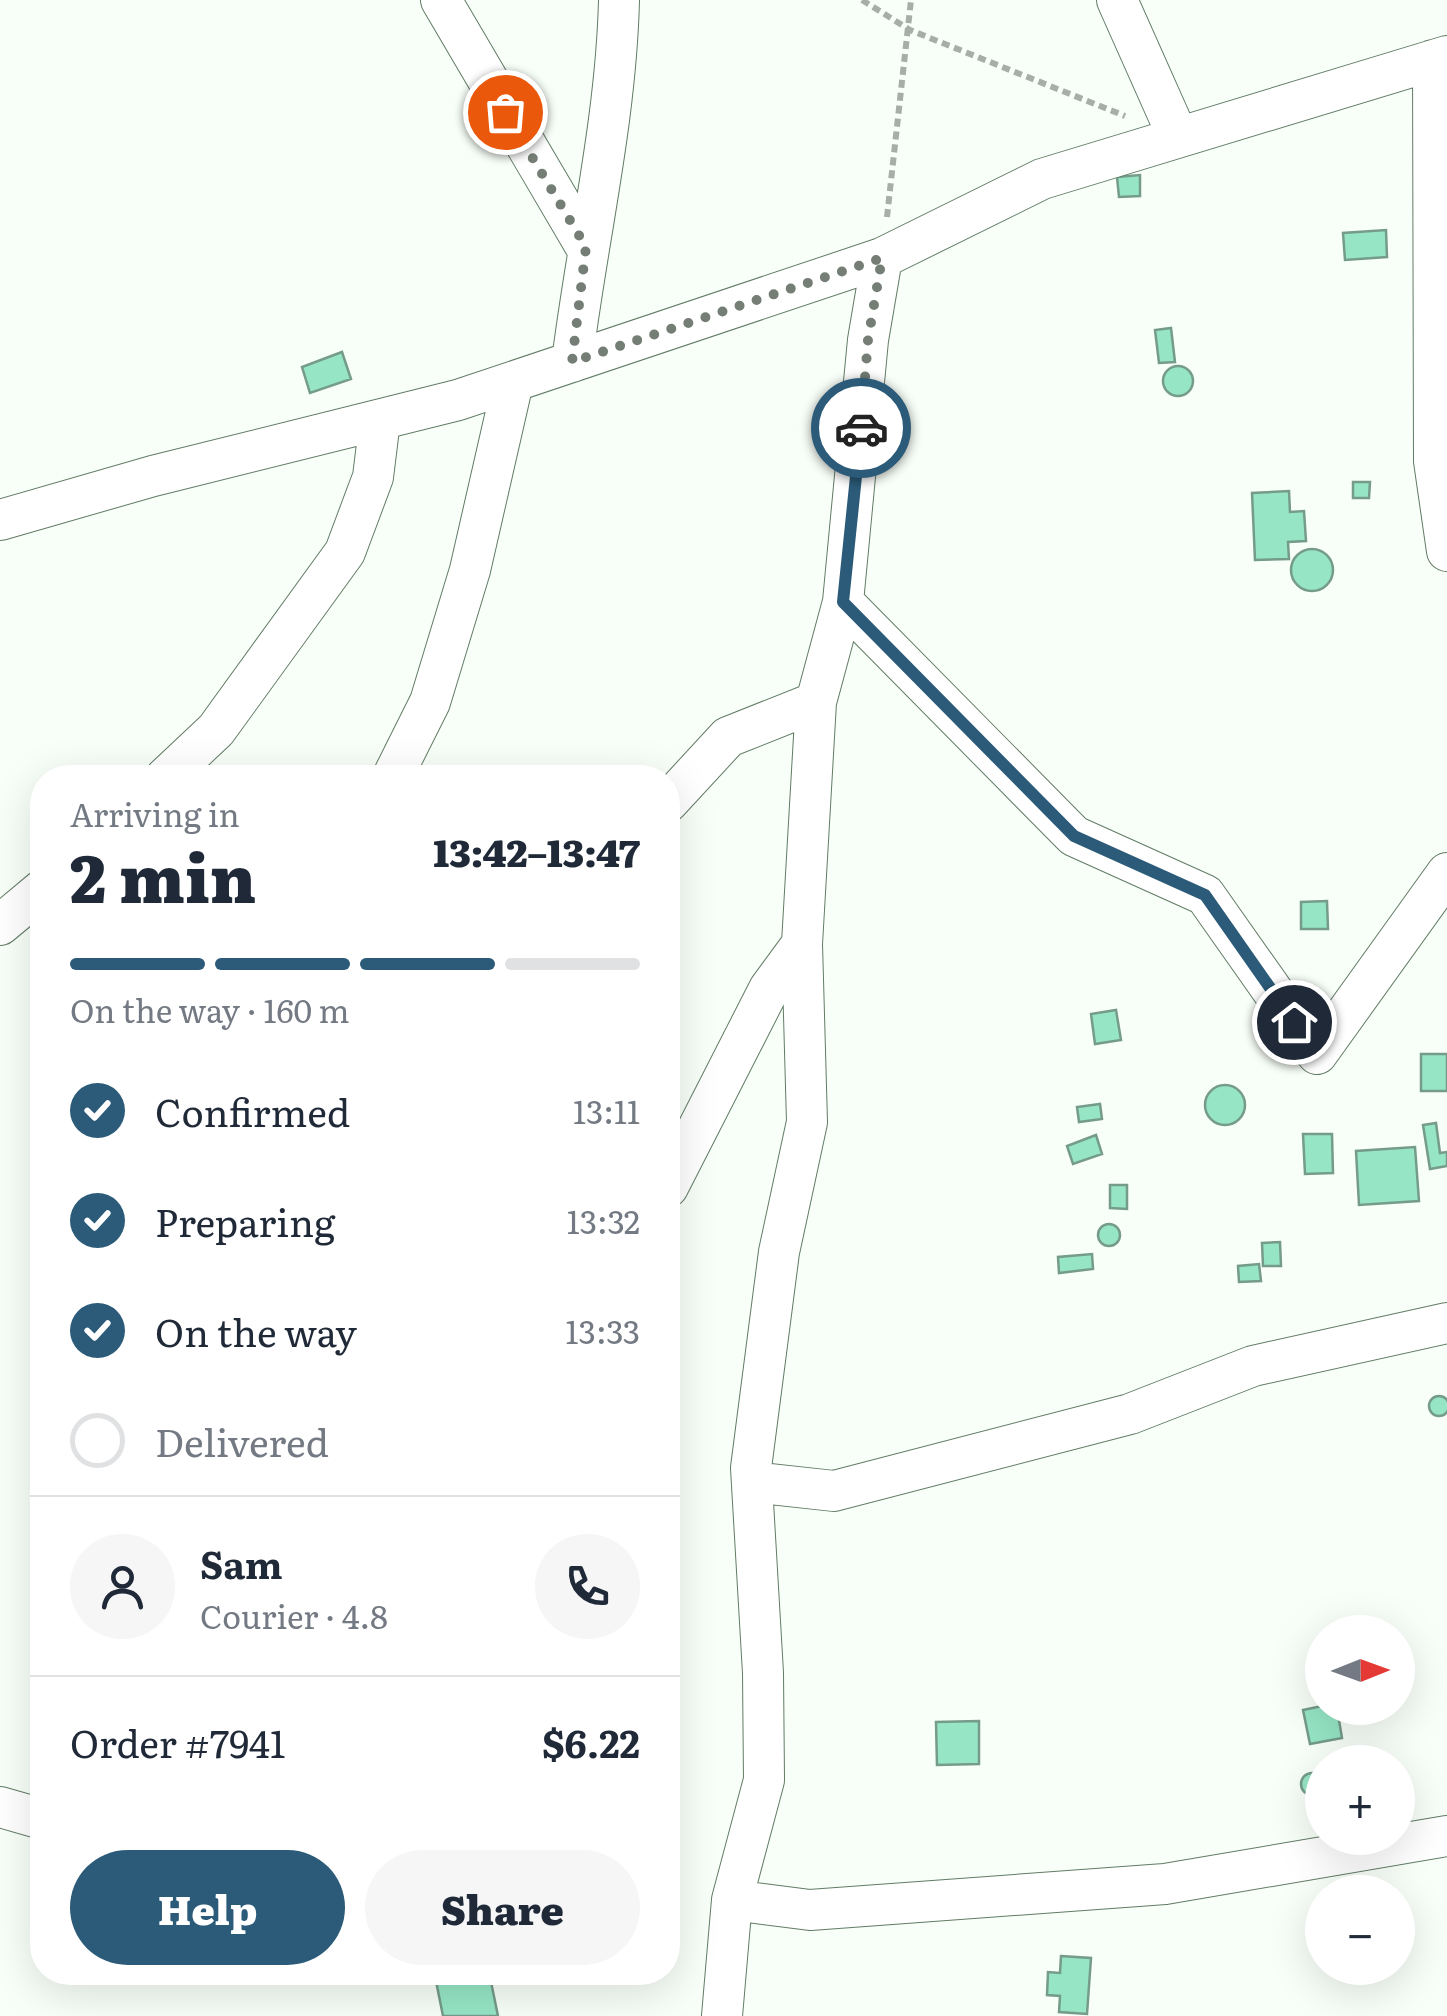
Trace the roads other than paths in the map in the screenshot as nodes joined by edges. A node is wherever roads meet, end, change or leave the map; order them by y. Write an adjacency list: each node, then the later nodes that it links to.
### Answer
1 (441, 0): 6 (street)
2 (619, 0): 6 (street)
3 (1116, 0): 5 (street)
4 (1440, 58): 5 (street); 11 (street)
5 (1178, 138): 7 (street)
6 (586, 247): 8 (street)
7 (882, 258): 8 (street); 14 (street)
8 (572, 362): 9 (street)
9 (513, 382): 10 (street); 17 (street)
10 (380, 420): 12 (street); 16 (street)
11 (1441, 460): 13 (street)
12 (0, 520)
13 (1447, 551)
14 (843, 602): 15 (street); 19 (street)
15 (816, 702): 18 (street); 22 (street)
16 (179, 765)
17 (398, 765)
18 (680, 789)
19 (1447, 873)
20 (30, 900): 21 (street)
21 (0, 925)
22 (802, 944): 23 (street); 25 (street)
23 (680, 1164)
24 (1447, 1323): 25 (street)
25 (752, 1482): 29 (street)
26 (0, 1807): 27 (street)
27 (30, 1815)
28 (1447, 1836): 29 (street)
29 (732, 1900): 30 (street)
30 (722, 2016)

